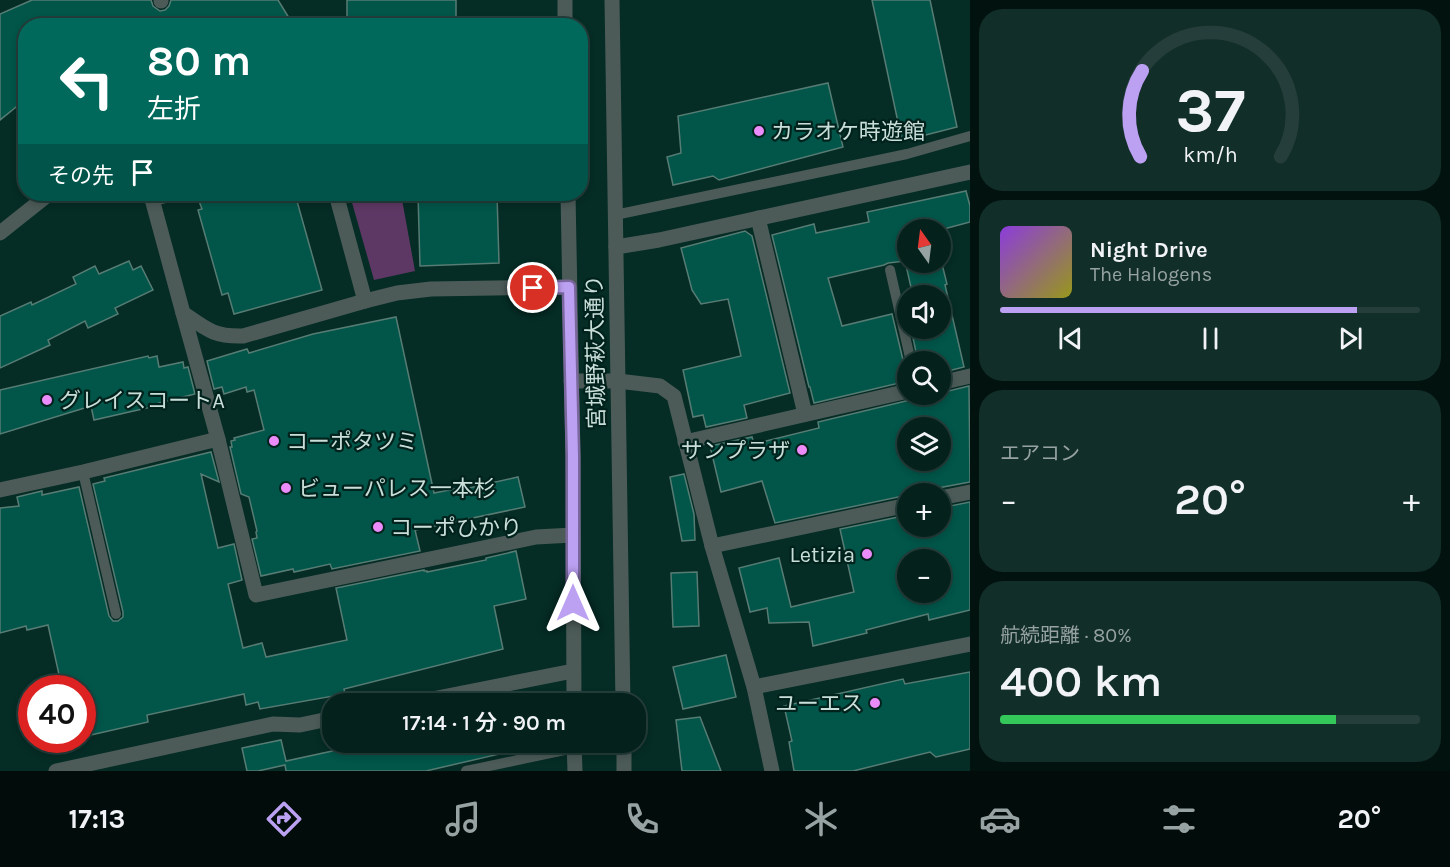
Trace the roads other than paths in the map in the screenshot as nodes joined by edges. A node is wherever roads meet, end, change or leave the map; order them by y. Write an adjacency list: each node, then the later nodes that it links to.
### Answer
1 (565, 0): 3 (street)
2 (612, 0): 10 (street, 宮城野萩大通り)
3 (566, 18)
4 (970, 136): 10 (lane)
5 (970, 172): 11 (street)
6 (40, 201): 12 (street)
7 (150, 201): 17 (street)
8 (338, 201): 16 (street)
9 (568, 201): 15 (street, 宮城野萩大通り)
10 (615, 215): 13 (street, 宮城野萩大通り)
11 (758, 218): 13 (street); 24 (street)
12 (0, 233)
13 (616, 247): 22 (street, 宮城野萩大通り)
14 (890, 270): 18 (lane)
15 (569, 287): 16 (street); 21 (street, 宮城野萩大通り)
16 (365, 301): 17 (street)
17 (183, 313): 25 (street)
18 (908, 351)
19 (970, 376): 20 (street)
20 (951, 380)
21 (572, 381): 22 (street); 32 (street, 宮城野萩大通り)
22 (618, 381): 26 (street); 40 (street, 宮城野萩大通り)
23 (897, 393): 24 (street)
24 (805, 414): 26 (street)
25 (218, 439): 27 (street); 32 (street)
26 (685, 442): 33 (street)
27 (82, 472): 28 (street); 34 (lane)
28 (0, 490)
29 (970, 492): 30 (street)
30 (951, 496)
31 (897, 507): 33 (street)
32 (573, 535): 36 (street, 宮城野萩大通り)
33 (712, 546): 37 (street)
34 (117, 614)
35 (970, 644): 37 (street)
36 (573, 671): 38 (street); 39 (street, 宮城野萩大通り)
37 (754, 687): 49 (street)
38 (462, 693)
39 (574, 693)
40 (623, 693)
41 (322, 720): 45 (street)
42 (541, 753): 46 (lane)
43 (574, 753): 47 (street)
44 (624, 753): 48 (street)
45 (56, 771)
46 (466, 771)
47 (575, 771)
48 (624, 771)
49 (772, 771)

